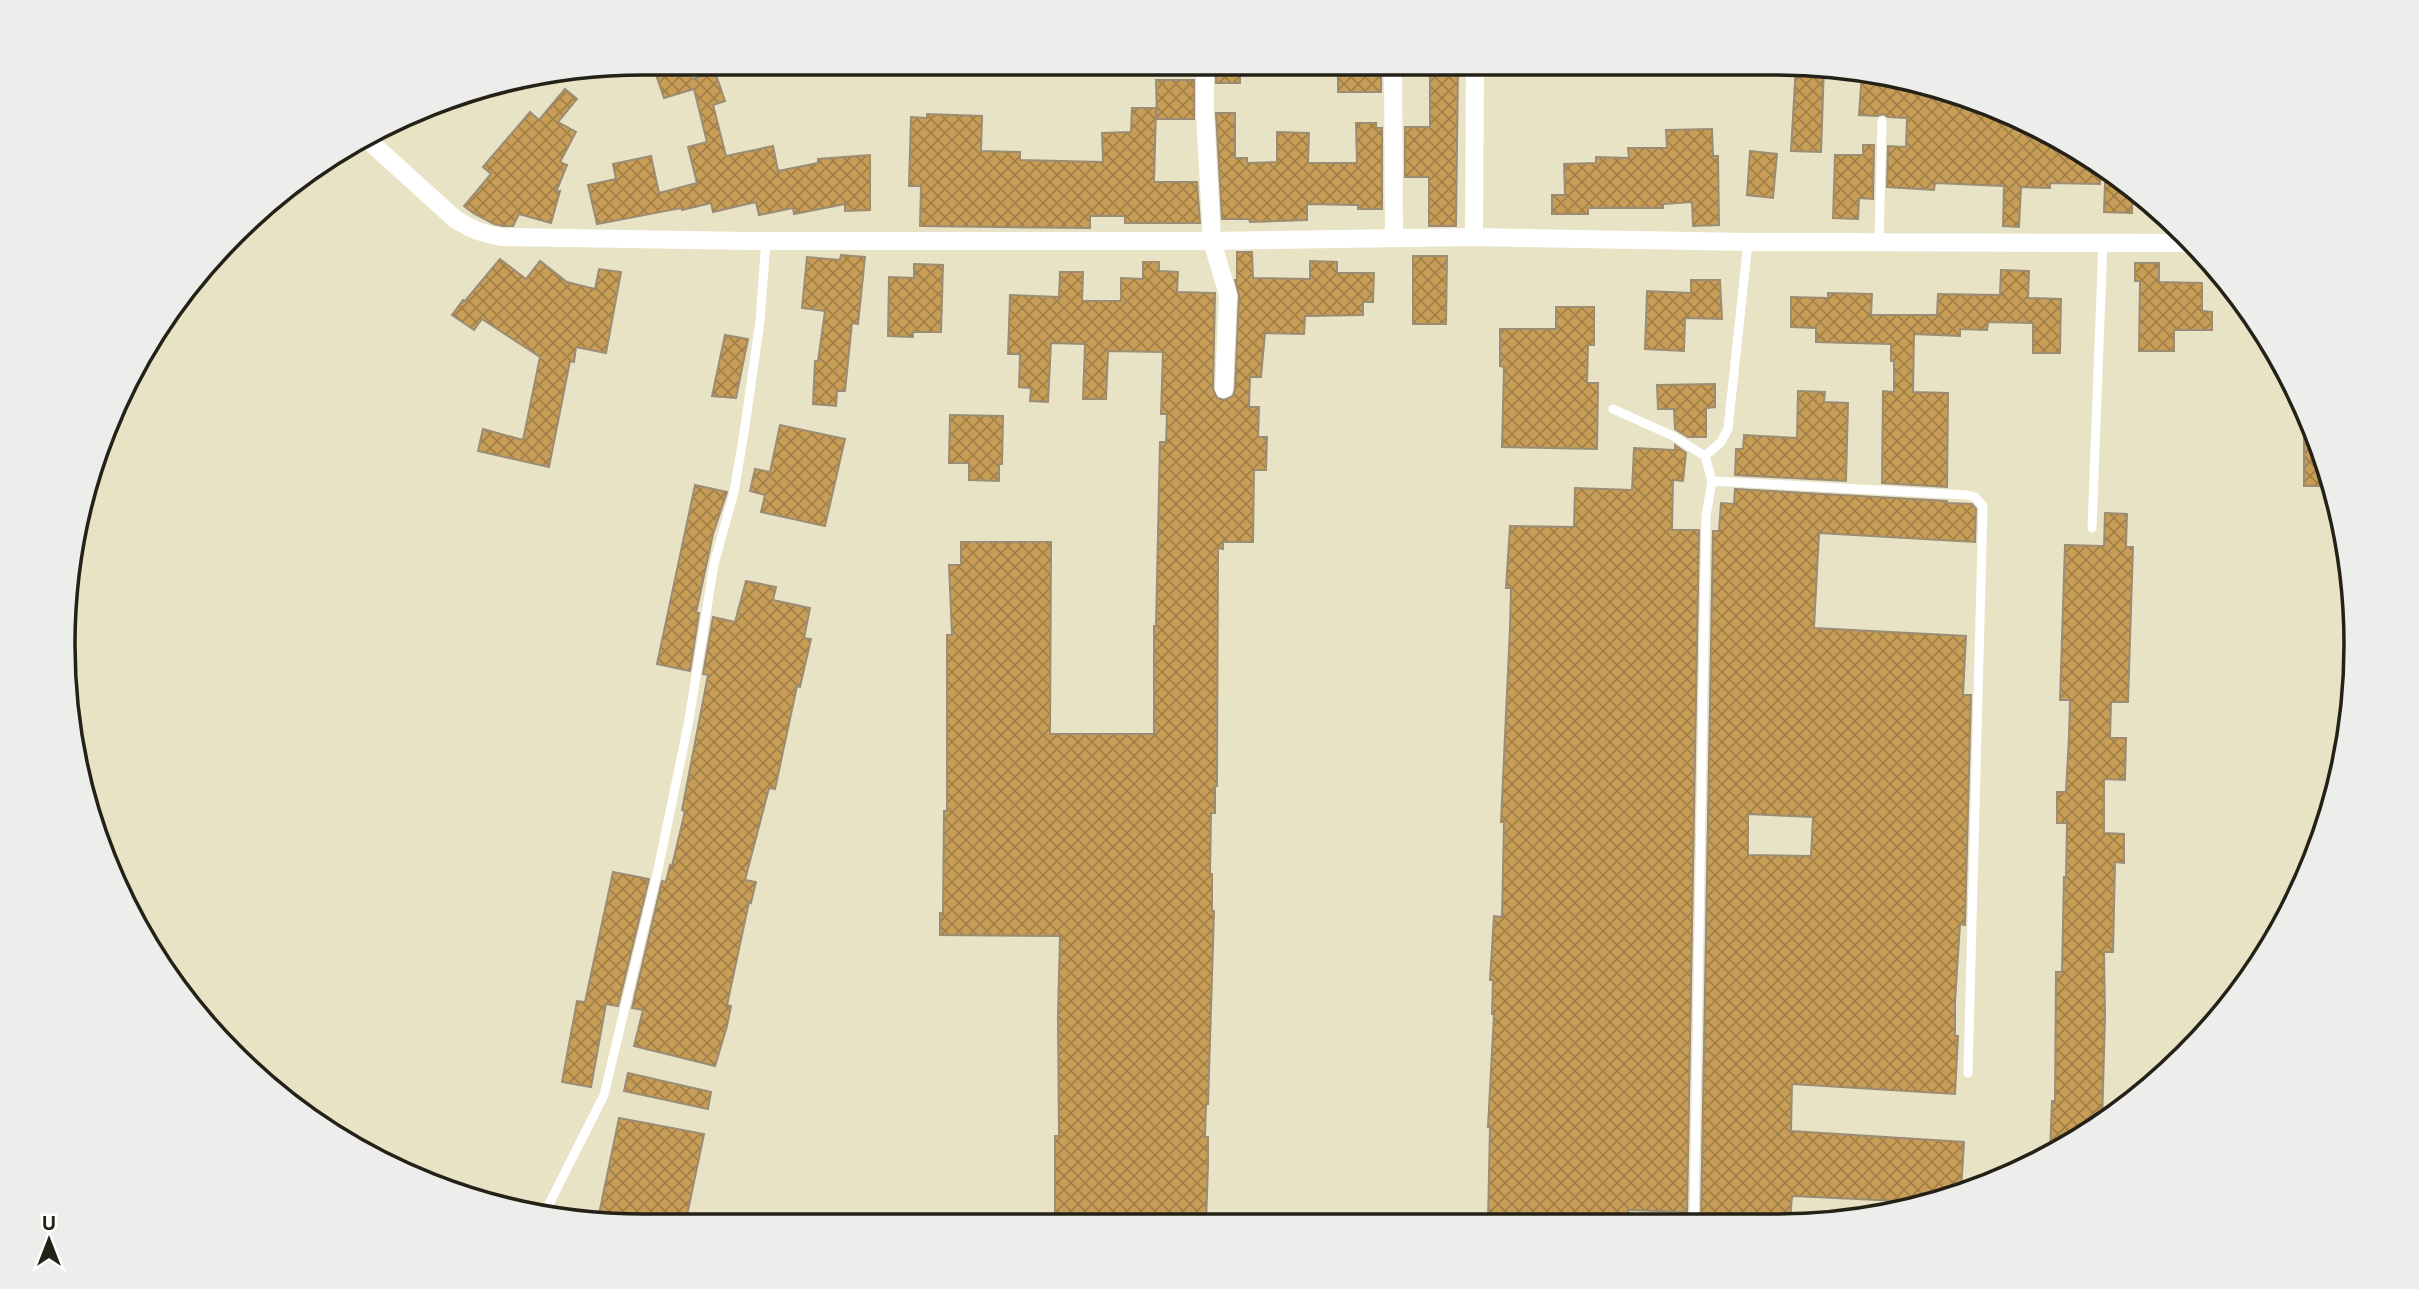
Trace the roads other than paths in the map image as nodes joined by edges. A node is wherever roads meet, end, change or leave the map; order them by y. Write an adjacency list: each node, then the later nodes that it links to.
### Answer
1 (1205, 75): 9 (street)
2 (1393, 75): 7 (street)
3 (1475, 75): 6 (street)
4 (1882, 121): 11 (lane)
5 (373, 145): 8 (street)
6 (1474, 237): 7 (street); 10 (street)
7 (1394, 238): 9 (street)
8 (766, 241): 9 (street); 20 (lane)
9 (1212, 241): 14 (street)
10 (1748, 242): 11 (street); 16 (lane)
11 (1879, 242): 12 (street)
12 (2103, 242): 13 (street); 18 (lane)
13 (2178, 243)
14 (1224, 389)
15 (1613, 409): 16 (lane)
16 (1705, 456): 17 (lane)
17 (1712, 481): 19 (lane); 21 (lane)
18 (2092, 528)
19 (1968, 1073)
20 (548, 1205)
21 (1694, 1214)

